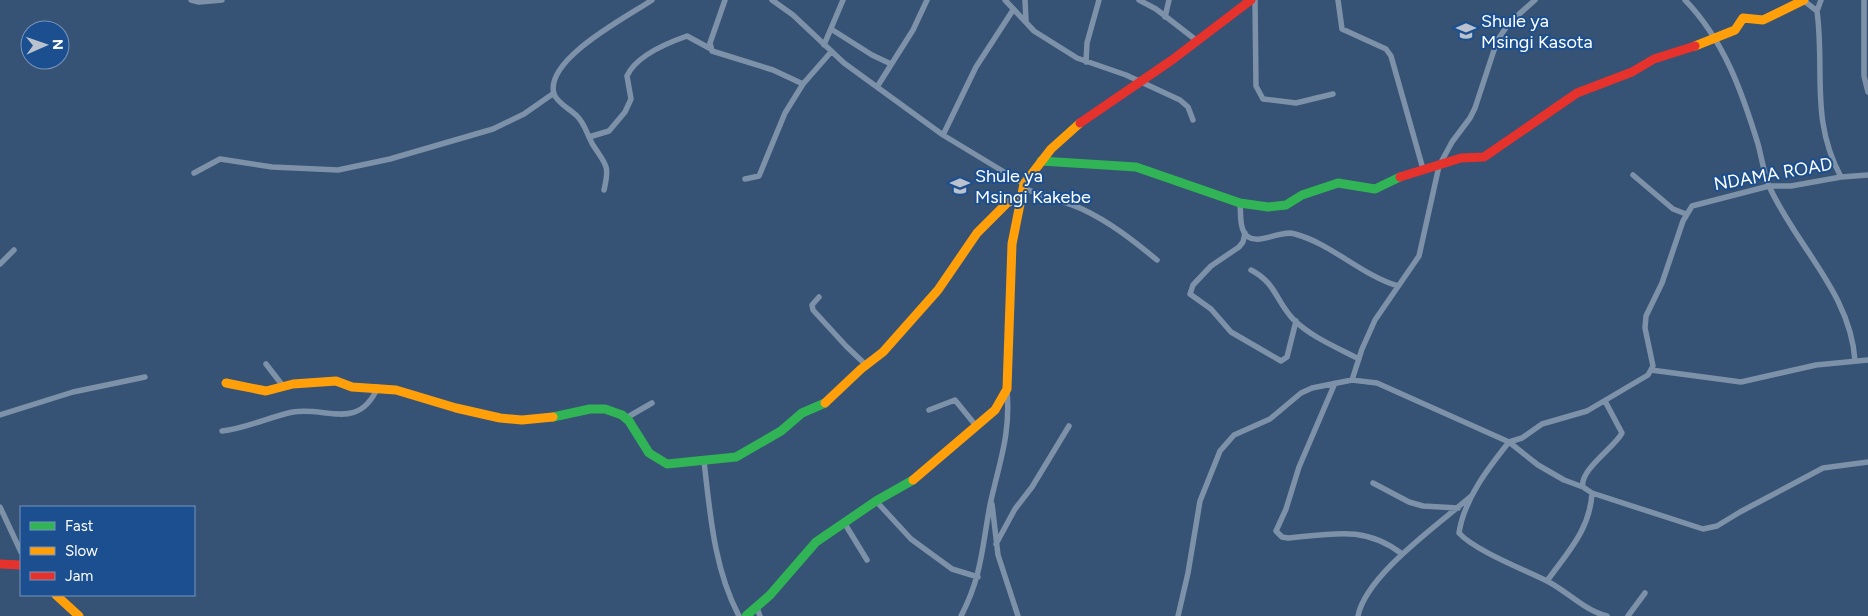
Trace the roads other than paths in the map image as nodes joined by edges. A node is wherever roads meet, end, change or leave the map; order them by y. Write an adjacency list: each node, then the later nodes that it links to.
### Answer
1 (191, 0): 2 (street)
2 (222, 0)
3 (652, 0): 37 (street)
4 (725, 0): 29 (street)
5 (772, 0): 28 (street)
6 (843, 0): 25 (street)
7 (927, 0): 32 (street)
8 (1005, 0): 21 (street)
9 (1025, 0): 24 (street)
10 (1099, 0): 31 (street)
11 (1139, 0): 23 (street)
12 (1170, 0): 23 (street)
13 (1253, 0): 27 (street); 38 (street)
14 (1338, 0): 44 (street)
15 (1535, 0): 43 (street)
16 (1685, 0): 26 (street)
17 (1804, 0): 20 (street); 22 (street)
18 (1821, 0): 22 (street)
19 (1864, 0): 36 (street)
20 (1788, 3): 26 (street)
21 (1014, 10): 24 (street); 40 (street)
22 (1817, 11): 48 (street)
23 (1165, 17): 27 (street)
24 (1026, 21): 31 (street)
25 (831, 29): 28 (street); 32 (street)
26 (1716, 39): 43 (street); 50 (street)
27 (1196, 40): 33 (street)
28 (824, 45): 30 (street)
29 (711, 49): 34 (street); 41 (street)
30 (831, 52): 34 (street); 35 (street)
31 (1086, 62): 33 (street)
32 (891, 64): 35 (street)
33 (1140, 83): 39 (street); 42 (street)
34 (803, 84): 49 (street)
35 (877, 86): 40 (street)
36 (1868, 92)
37 (554, 93): 41 (street); 45 (street)
38 (1333, 94)
39 (1192, 120)
40 (943, 135): 52 (street)
41 (589, 137): 51 (street)
42 (1041, 161): 52 (street); 53 (street)
43 (1439, 166): 44 (street); 60 (street)
44 (1423, 169): 53 (street)
45 (194, 173)
46 (1633, 174): 54 (street)
47 (1868, 175): 48 (street, NDAMA ROAD)
48 (1841, 176): 50 (street, NDAMA ROAD)
49 (745, 179)
50 (1769, 186): 54 (street, NDAMA ROAD); 65 (street)
51 (604, 190)
52 (1023, 190): 57 (street); 67 (street); 75 (street)
53 (1240, 203): 55 (street)
54 (1686, 214): 68 (street)
55 (1244, 233): 60 (street); 62 (street)
56 (14, 250): 58 (street)
57 (1157, 260)
58 (0, 264)
59 (1251, 270): 62 (street)
60 (1398, 286): 63 (street)
61 (819, 297): 67 (street)
62 (1296, 322): 63 (street)
63 (1359, 359): 70 (street)
64 (1868, 360): 65 (street)
65 (1855, 361): 68 (street)
66 (266, 364): 73 (street)
67 (866, 365): 85 (street)
68 (1651, 370): 76 (street)
69 (145, 377): 79 (street)
70 (1352, 380): 72 (street); 84 (street)
71 (226, 383): 73 (street)
72 (1334, 384): 98 (street); 112 (street)
73 (283, 386): 74 (street)
74 (378, 387): 80 (street); 83 (street)
75 (1007, 389): 82 (street); 91 (street)
76 (1605, 401): 84 (street); 88 (street)
77 (652, 403): 80 (street)
78 (929, 410): 82 (street)
79 (0, 415)
80 (626, 418): 85 (street)
81 (1069, 426): 96 (street)
82 (977, 427): 92 (street)
83 (222, 430)
84 (1509, 442): 88 (street); 90 (street)
85 (704, 461): 108 (street)
86 (1868, 462): 89 (street)
87 (1373, 483): 94 (street)
88 (1583, 487): 89 (street)
89 (1592, 493): 103 (street)
90 (1472, 496): 94 (street); 103 (street)
91 (992, 499): 96 (street); 102 (street)
92 (876, 501): 95 (street); 102 (street)
93 (0, 507): 97 (street)
94 (1458, 508): 98 (street)
95 (845, 524): 99 (street); 106 (street)
96 (996, 544): 111 (street)
97 (20, 550)
98 (1402, 554): 113 (street)
99 (868, 560)
100 (0, 564): 101 (street)
101 (20, 565)
102 (978, 577): 110 (street)
103 (1547, 581): 114 (street)
104 (1645, 593): 115 (street)
105 (57, 596): 107 (street)
106 (759, 612): 109 (street)
107 (79, 616)
108 (739, 616)
109 (746, 616)
110 (962, 616)
111 (1018, 616)
112 (1178, 616)
113 (1358, 616)
114 (1603, 616)
115 (1628, 616)

